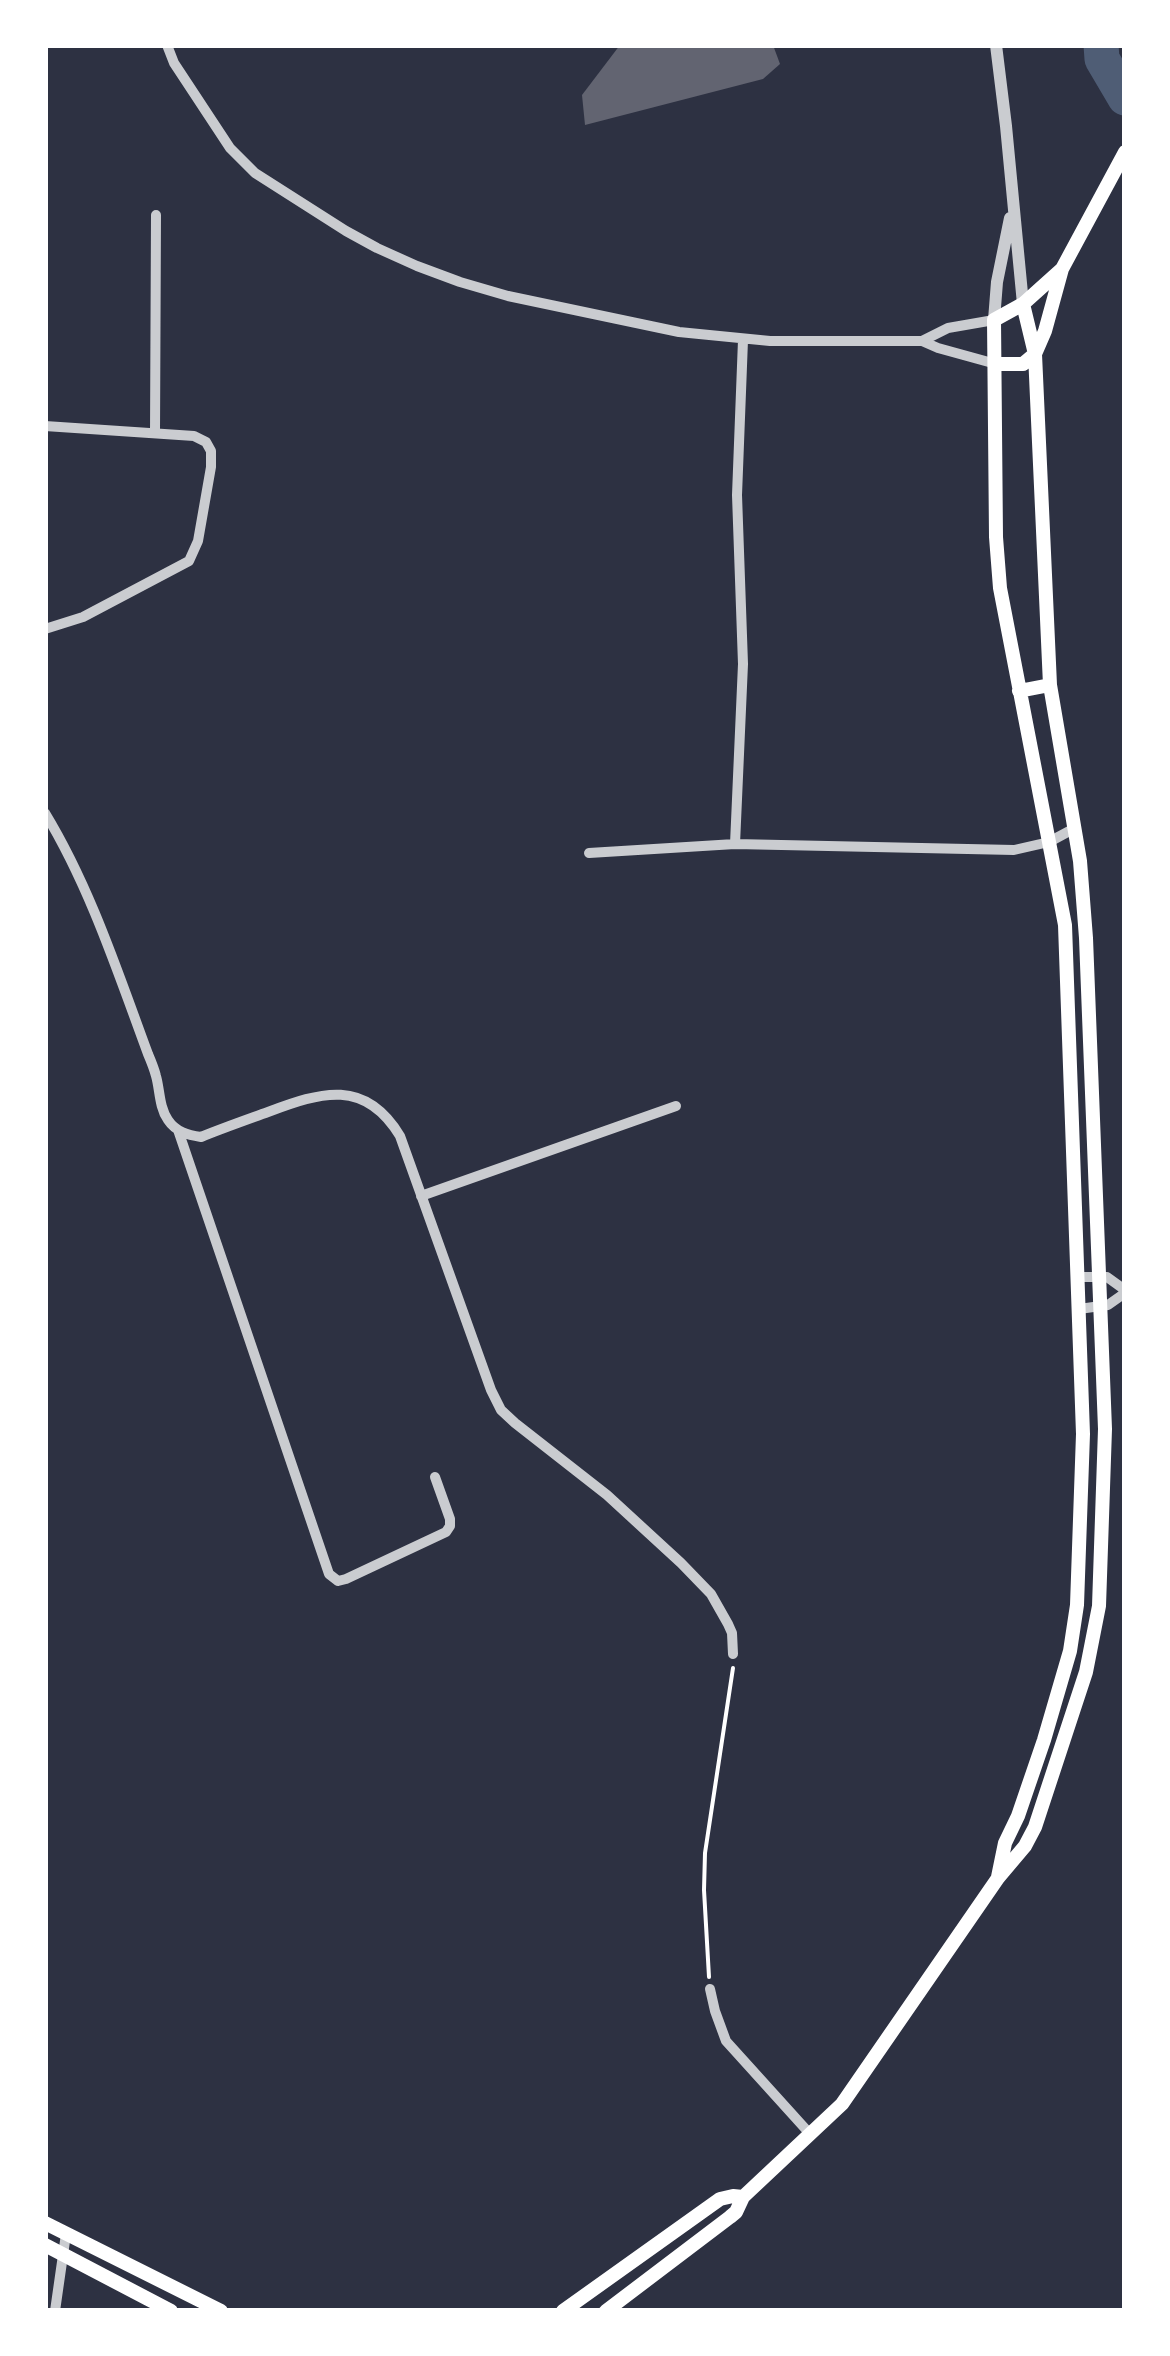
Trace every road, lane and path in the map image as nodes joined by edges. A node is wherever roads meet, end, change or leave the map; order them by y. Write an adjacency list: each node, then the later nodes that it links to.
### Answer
1 (167, 45): 9 (street)
2 (996, 45): 4 (street)
3 (1125, 152): 6 (main road)
4 (1014, 201): 7 (street); 8 (street)
5 (156, 215): 14 (street)
6 (1062, 269): 7 (main road); 11 (main road)
7 (1022, 304): 8 (main road); 11 (main road)
8 (994, 320): 10 (street); 12 (main road)
9 (742, 340): 10 (street); 21 (street)
10 (922, 341): 12 (street)
11 (1034, 354): 12 (main road); 16 (main road)
12 (996, 364): 17 (main road)
13 (45, 426): 14 (street)
14 (155, 433): 15 (street)
15 (45, 629)
16 (1050, 685): 17 (main road); 19 (main road)
17 (1018, 690): 20 (main road)
18 (45, 812): 24 (street)
19 (1075, 828): 20 (street); 26 (main road)
20 (1049, 842): 21 (street); 27 (main road)
21 (735, 844): 22 (street)
22 (590, 853)
23 (676, 1106): 25 (street)
24 (178, 1130): 25 (street); 31 (street)
25 (422, 1196): 32 (street)
26 (1099, 1276): 27 (street); 28 (street); 29 (main road)
27 (1078, 1277): 30 (main road)
28 (1125, 1292): 29 (street)
29 (1101, 1307): 30 (street); 33 (main road)
30 (1079, 1310): 33 (main road)
31 (434, 1477)
32 (734, 1654): 34 (path)
33 (998, 1878): 35 (main road)
34 (710, 1989): 35 (street)
35 (811, 2134): 36 (main road)
36 (744, 2197): 44 (main road); 45 (main road)
37 (45, 2223): 38 (main road)
38 (66, 2234): 40 (street); 43 (main road)
39 (45, 2246): 40 (main road)
40 (62, 2255): 41 (street); 42 (main road)
41 (55, 2311)
42 (171, 2311)
43 (221, 2311)
44 (563, 2311)
45 (606, 2311)

